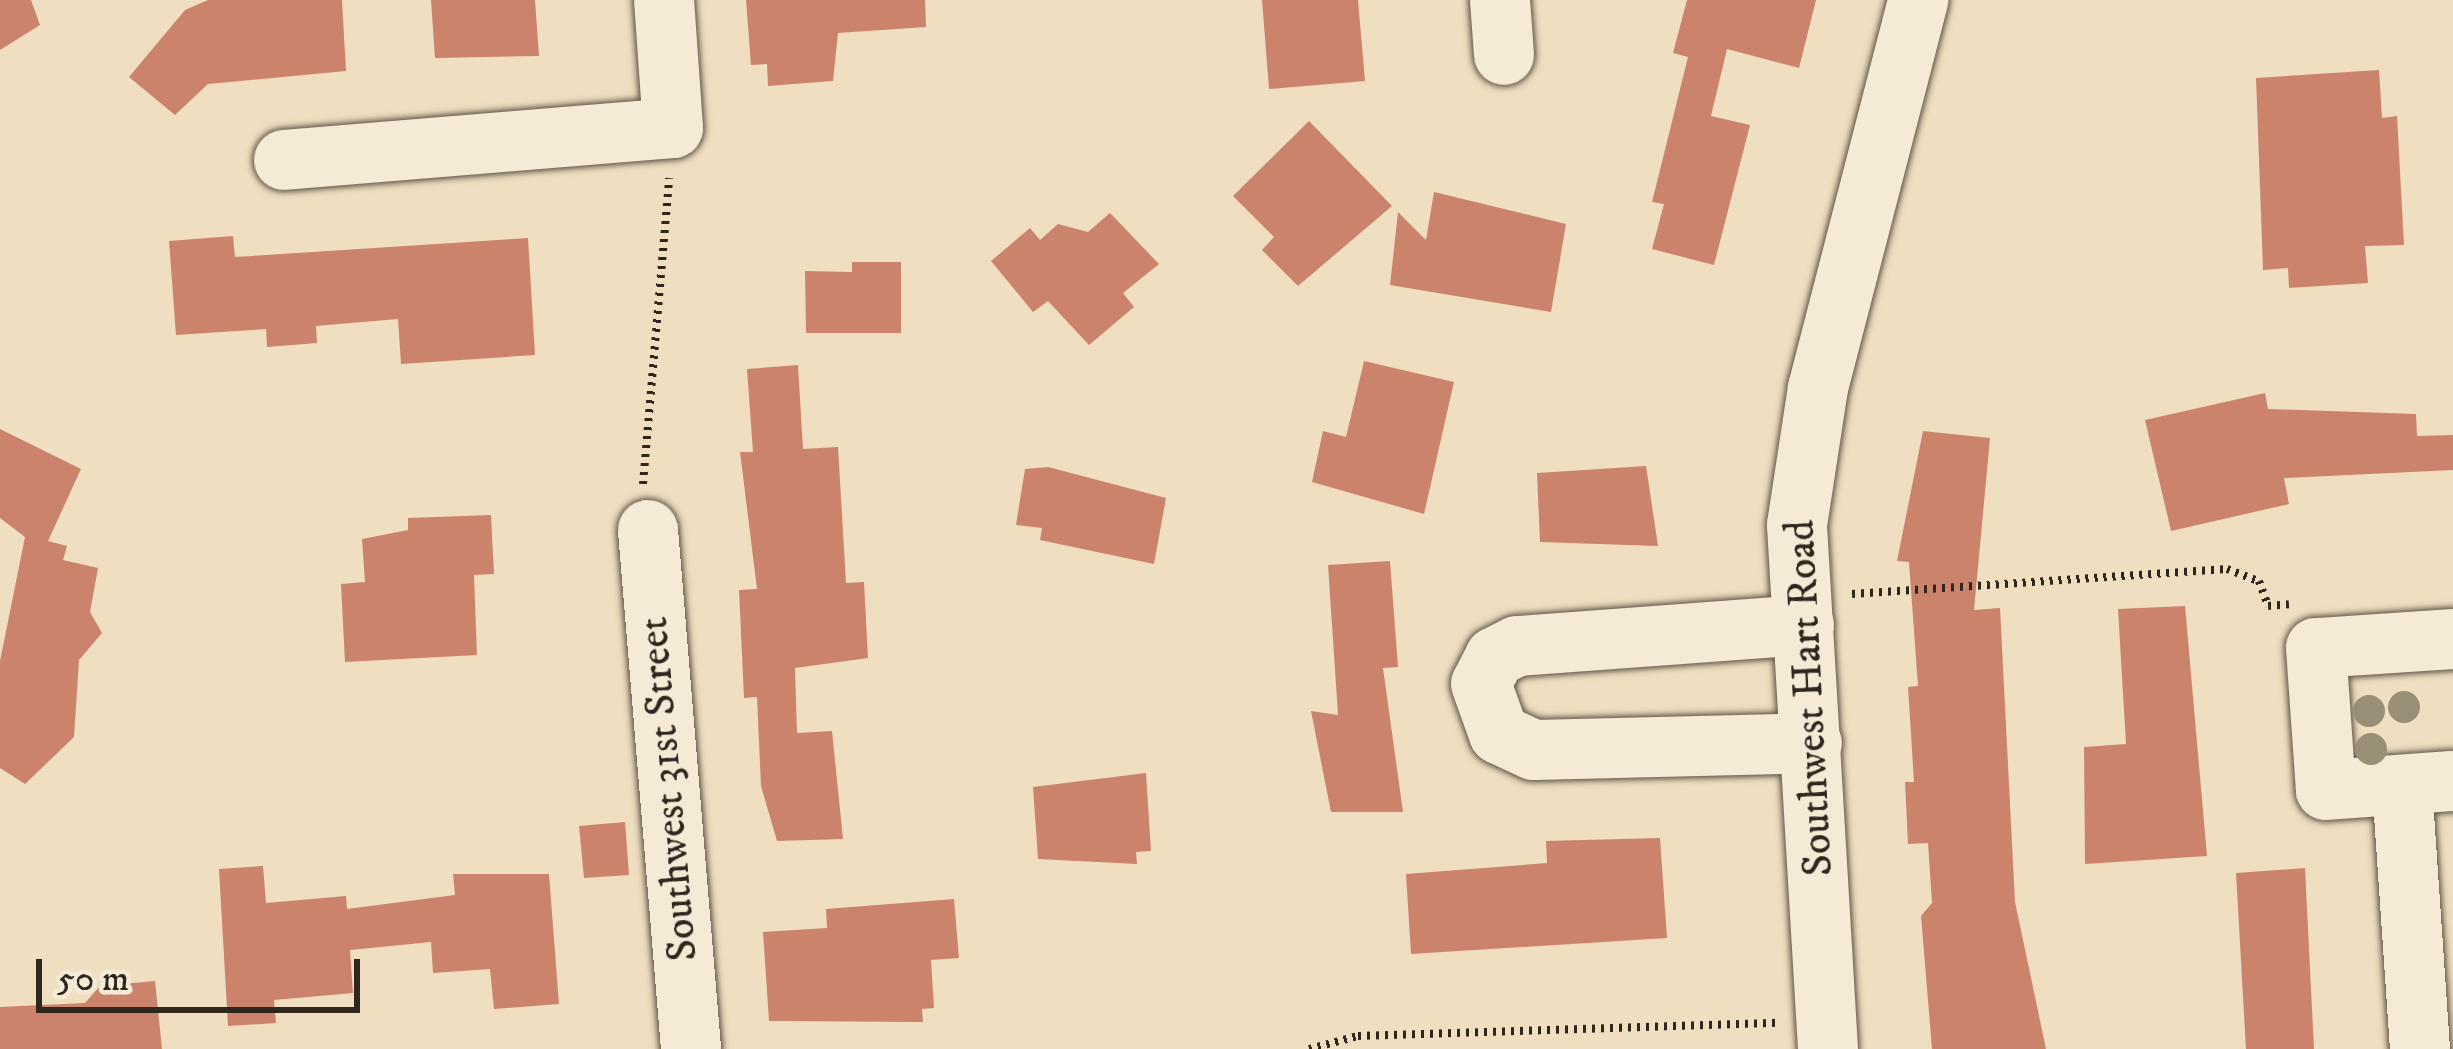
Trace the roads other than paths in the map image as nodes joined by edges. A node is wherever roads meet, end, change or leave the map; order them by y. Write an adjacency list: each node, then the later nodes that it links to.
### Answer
1 (664, 0): 3 (street)
2 (1918, 0): 5 (street, Southwest Hart Road)
3 (284, 160)
4 (648, 530): 10 (street, Southwest 31st Street)
5 (1803, 610): 7 (street, Southwest Hart Road); 7 (street)
6 (2453, 639): 8 (street)
7 (1812, 743): 9 (street, Southwest Hart Road)
8 (2428, 783): 11 (street)
9 (1827, 1035)
10 (691, 1049)
11 (2420, 1049)

